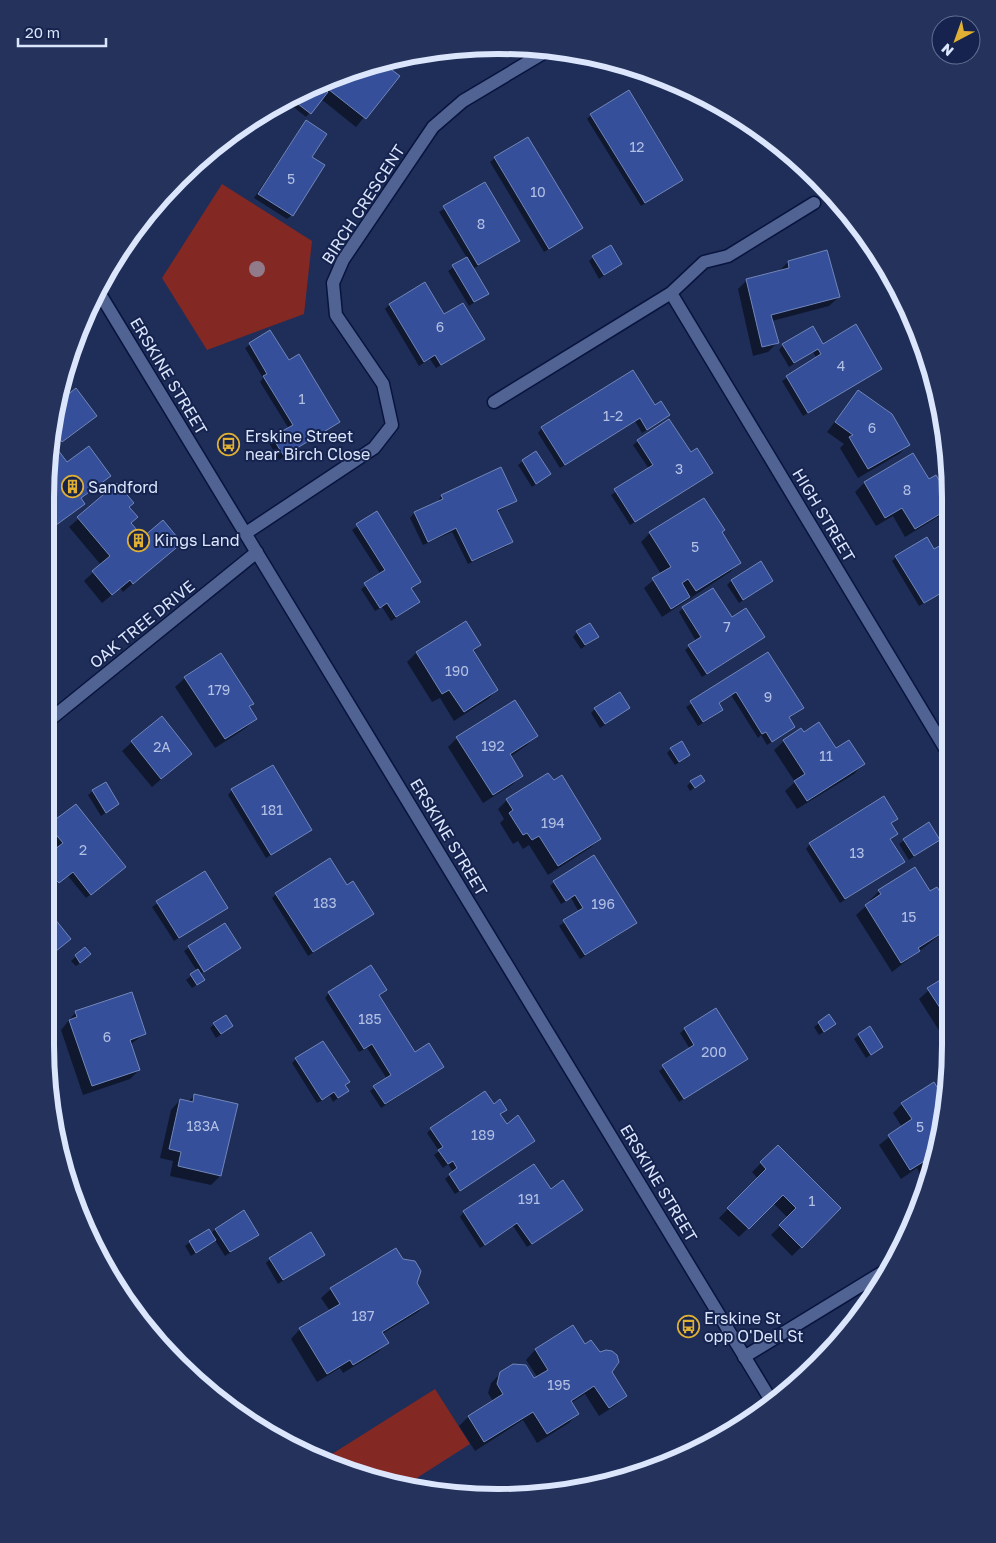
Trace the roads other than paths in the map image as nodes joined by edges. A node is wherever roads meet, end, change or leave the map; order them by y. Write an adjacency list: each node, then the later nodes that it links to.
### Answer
1 (538, 56): 6 (street, BIRCH CRESCENT)
2 (814, 203): 3 (street)
3 (671, 293): 5 (street); 9 (street, HIGH STREET)
4 (102, 298): 6 (street, ERSKINE STREET)
5 (494, 402)
6 (246, 533): 7 (street, ERSKINE STREET)
7 (257, 552): 8 (street, OAK TREE DRIVE); 11 (street, ERSKINE STREET)
8 (54, 716)
9 (942, 743)
10 (878, 1275): 11 (street)
11 (744, 1357): 12 (street, ERSKINE STREET)
12 (769, 1397)

